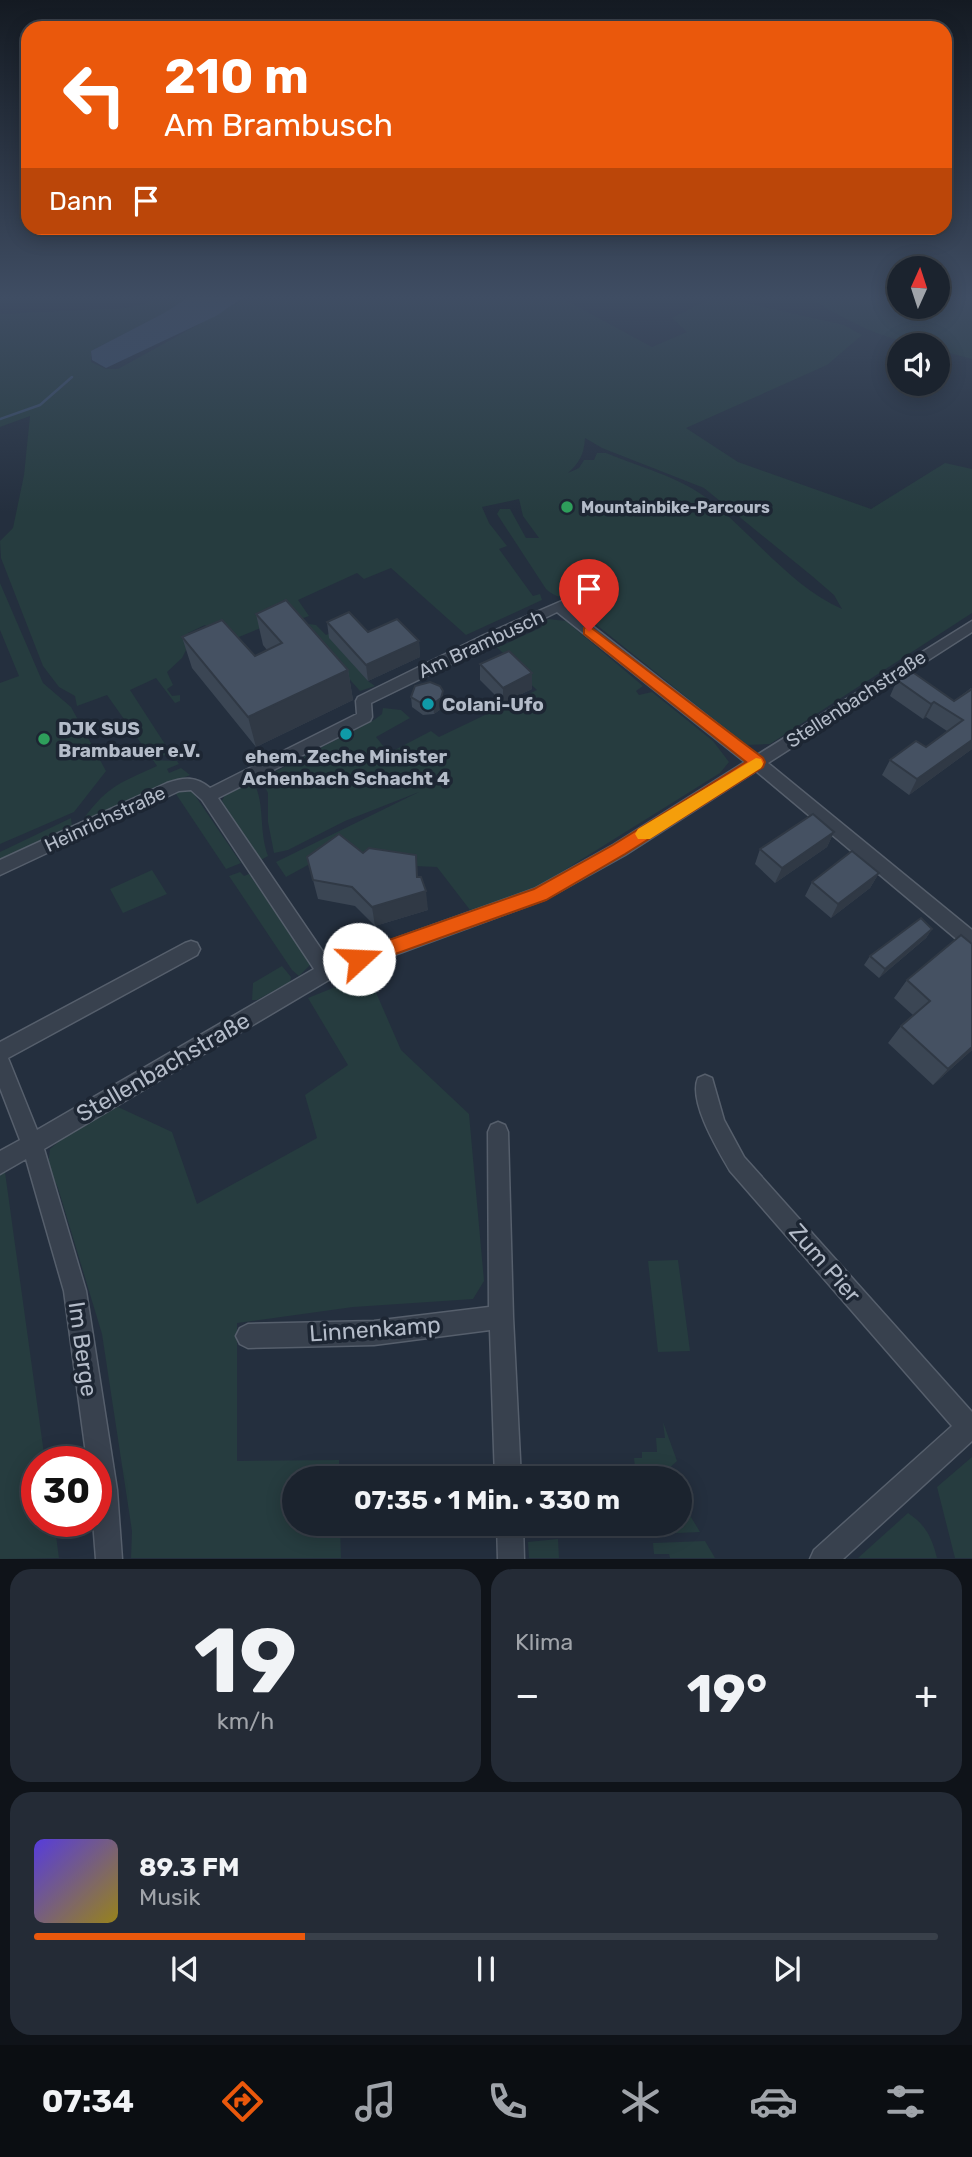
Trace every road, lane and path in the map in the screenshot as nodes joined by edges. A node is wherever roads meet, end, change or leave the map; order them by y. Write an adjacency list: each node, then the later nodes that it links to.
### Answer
1 (580, 597): 2 (street)
2 (559, 607): 4 (street, Am Brambusch); 5 (street, Am Brambusch)
3 (972, 625): 4 (street, Stellenbachstraße)
4 (757, 762): 7 (street, Am Brambusch); 9 (street, Stellenbachstraße)
5 (208, 796): 6 (street, Heinrichstraße); 9 (street)
6 (0, 867)
7 (972, 941)
8 (191, 949): 10 (street)
9 (326, 972): 14 (street, Stellenbachstraße)
10 (0, 1052)
11 (0, 1062): 14 (street)
12 (705, 1085): 18 (street, Zum Pier)
13 (498, 1132): 16 (street)
14 (32, 1144): 15 (street, Stellenbachstraße); 21 (street, Im Berge)
15 (0, 1163)
16 (501, 1317): 17 (street, Linnenkamp); 19 (street)
17 (248, 1336)
18 (971, 1425): 23 (street, Zum Pier)
19 (507, 1466)
20 (511, 1536): 22 (street)
21 (109, 1559)
22 (512, 1559)
23 (823, 1559)

